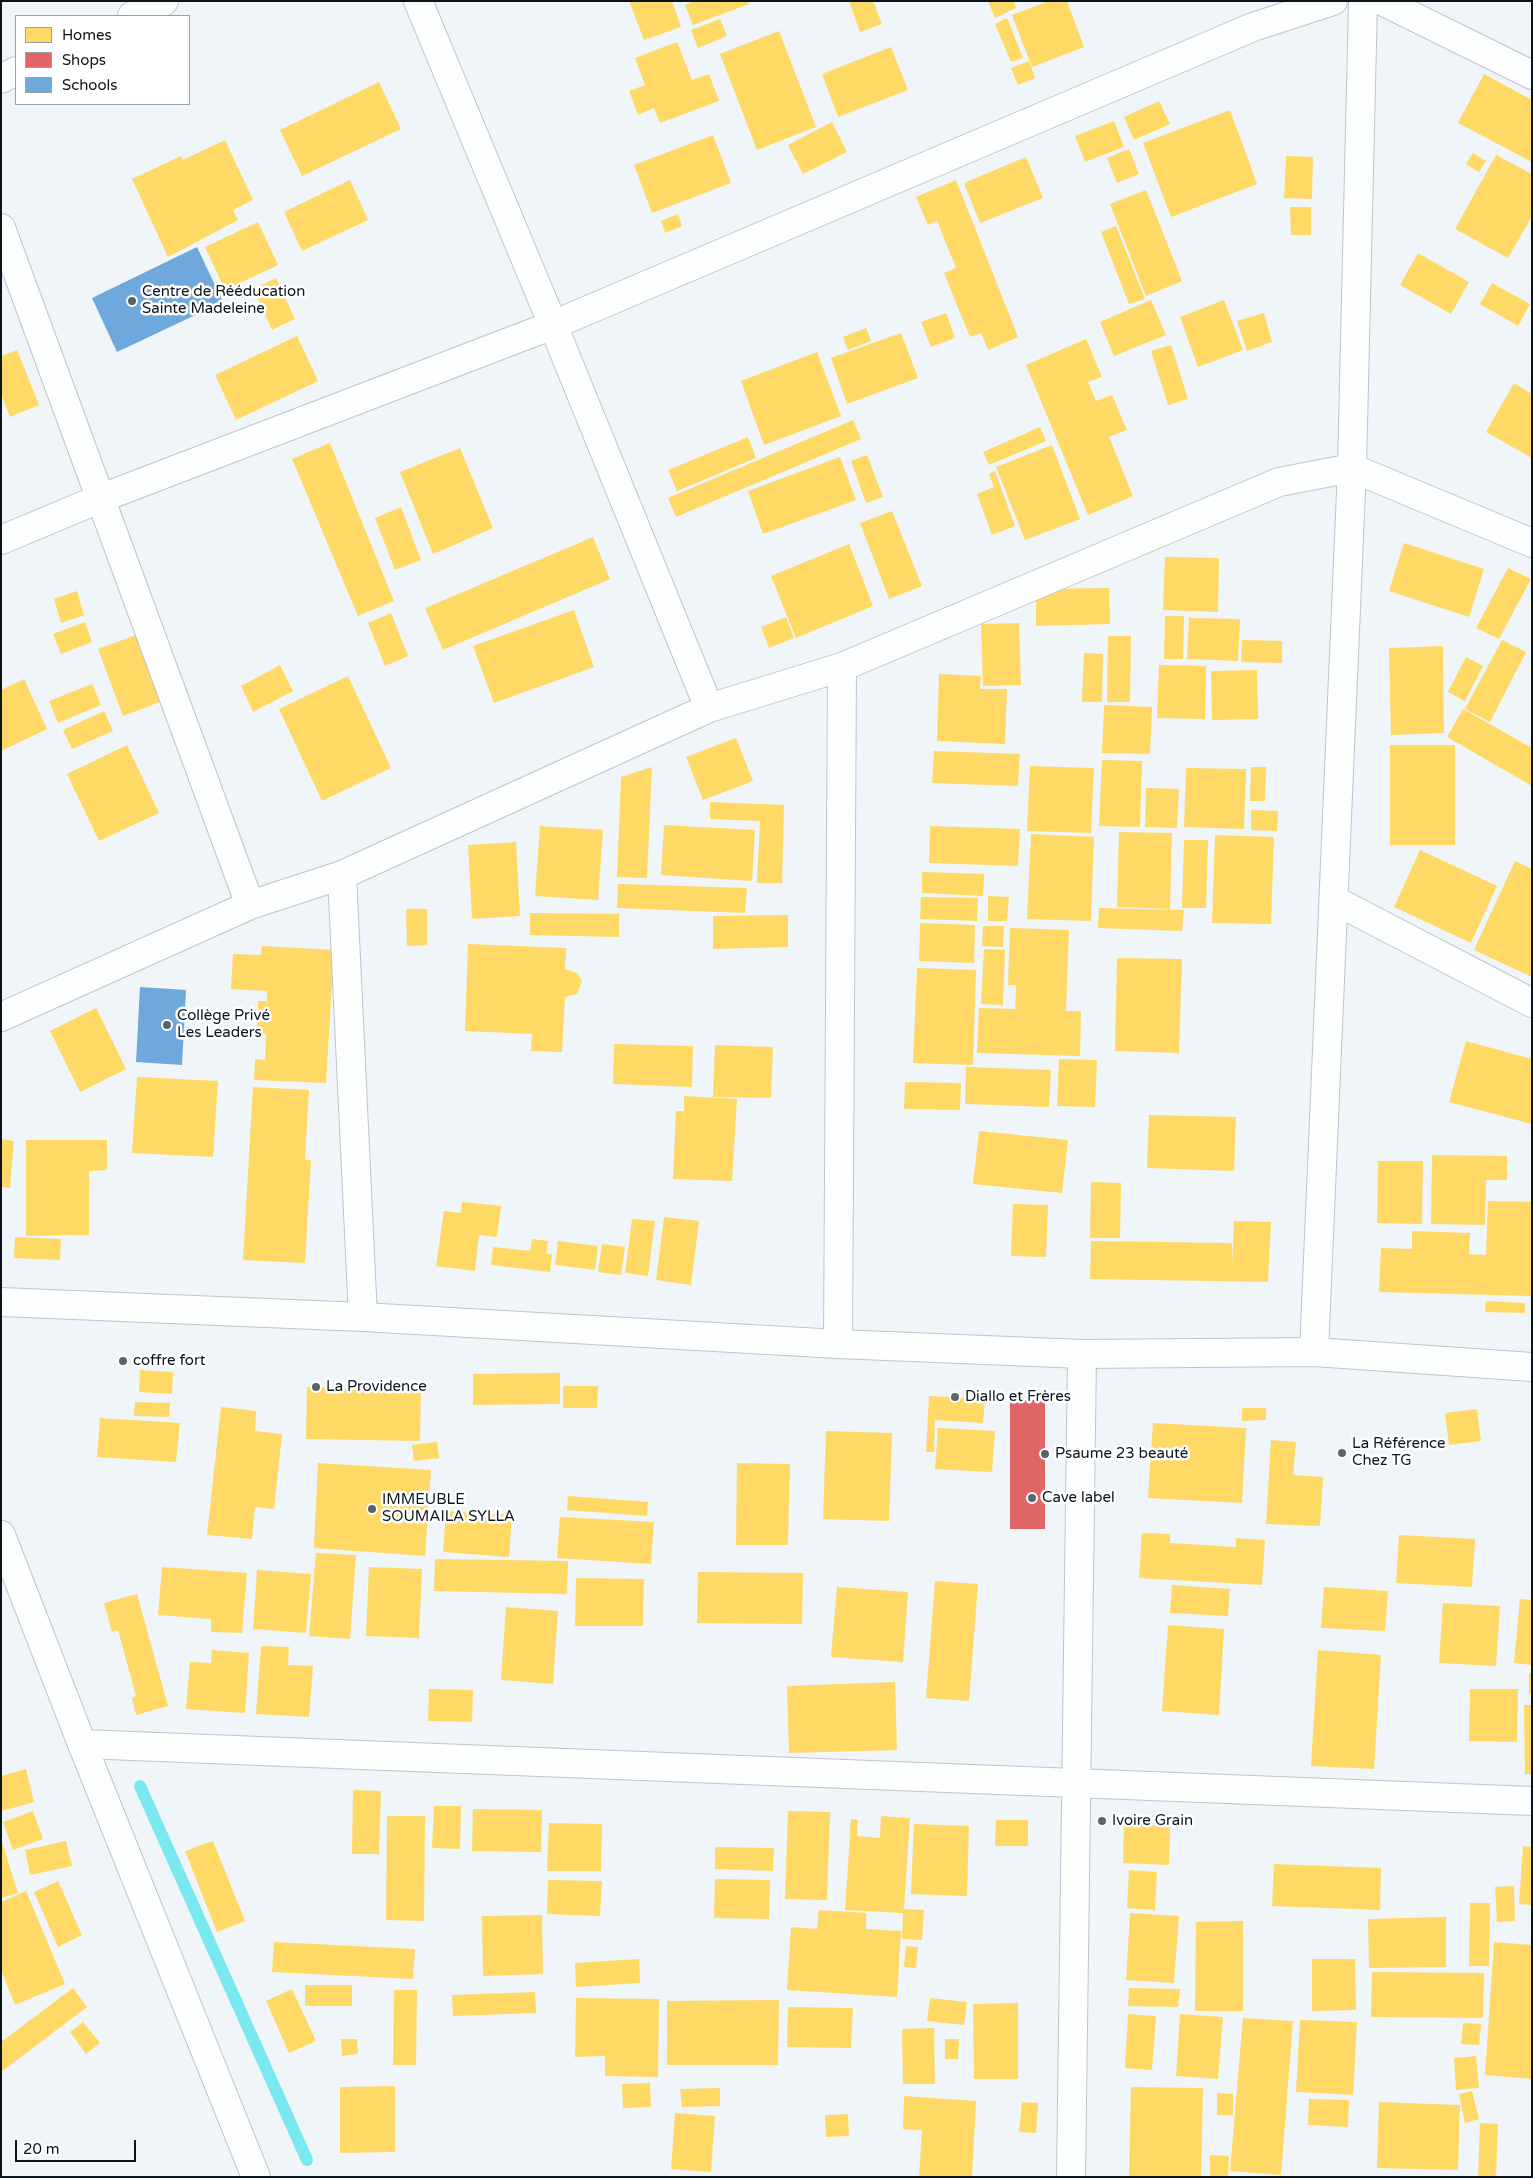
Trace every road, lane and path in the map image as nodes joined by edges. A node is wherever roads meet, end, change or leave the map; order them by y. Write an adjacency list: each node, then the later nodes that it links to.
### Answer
1 (164, 1): 6 (street)
2 (418, 1): 11 (street)
3 (1334, 1): 11 (street)
4 (1362, 1): 12 (street)
5 (1382, 1): 8 (street)
6 (134, 15)
7 (15, 72): 9 (street)
8 (1532, 75)
9 (1, 79)
10 (1, 228): 13 (street)
11 (553, 325): 13 (street); 17 (street)
12 (1352, 468): 15 (street); 16 (street); 19 (street)
13 (99, 499): 14 (street); 20 (street)
14 (1, 540)
15 (1532, 543)
16 (842, 667): 17 (street); 25 (street)
17 (709, 708): 18 (street)
18 (342, 875): 20 (street); 24 (street)
19 (1334, 900): 21 (street); 26 (street)
20 (250, 904): 22 (street)
21 (1532, 1003)
22 (1, 1017)
23 (1, 1302): 24 (street)
24 (362, 1317): 25 (street)
25 (838, 1344): 27 (street)
26 (1314, 1352): 27 (street); 28 (street)
27 (1082, 1354): 31 (street)
28 (1532, 1367)
29 (1, 1535): 30 (street)
30 (82, 1744): 31 (street); 33 (street)
31 (1076, 1783): 32 (street); 35 (street)
32 (1532, 1801)
33 (255, 2176): 34 (street)
34 (269, 2177)
35 (1071, 2177)

